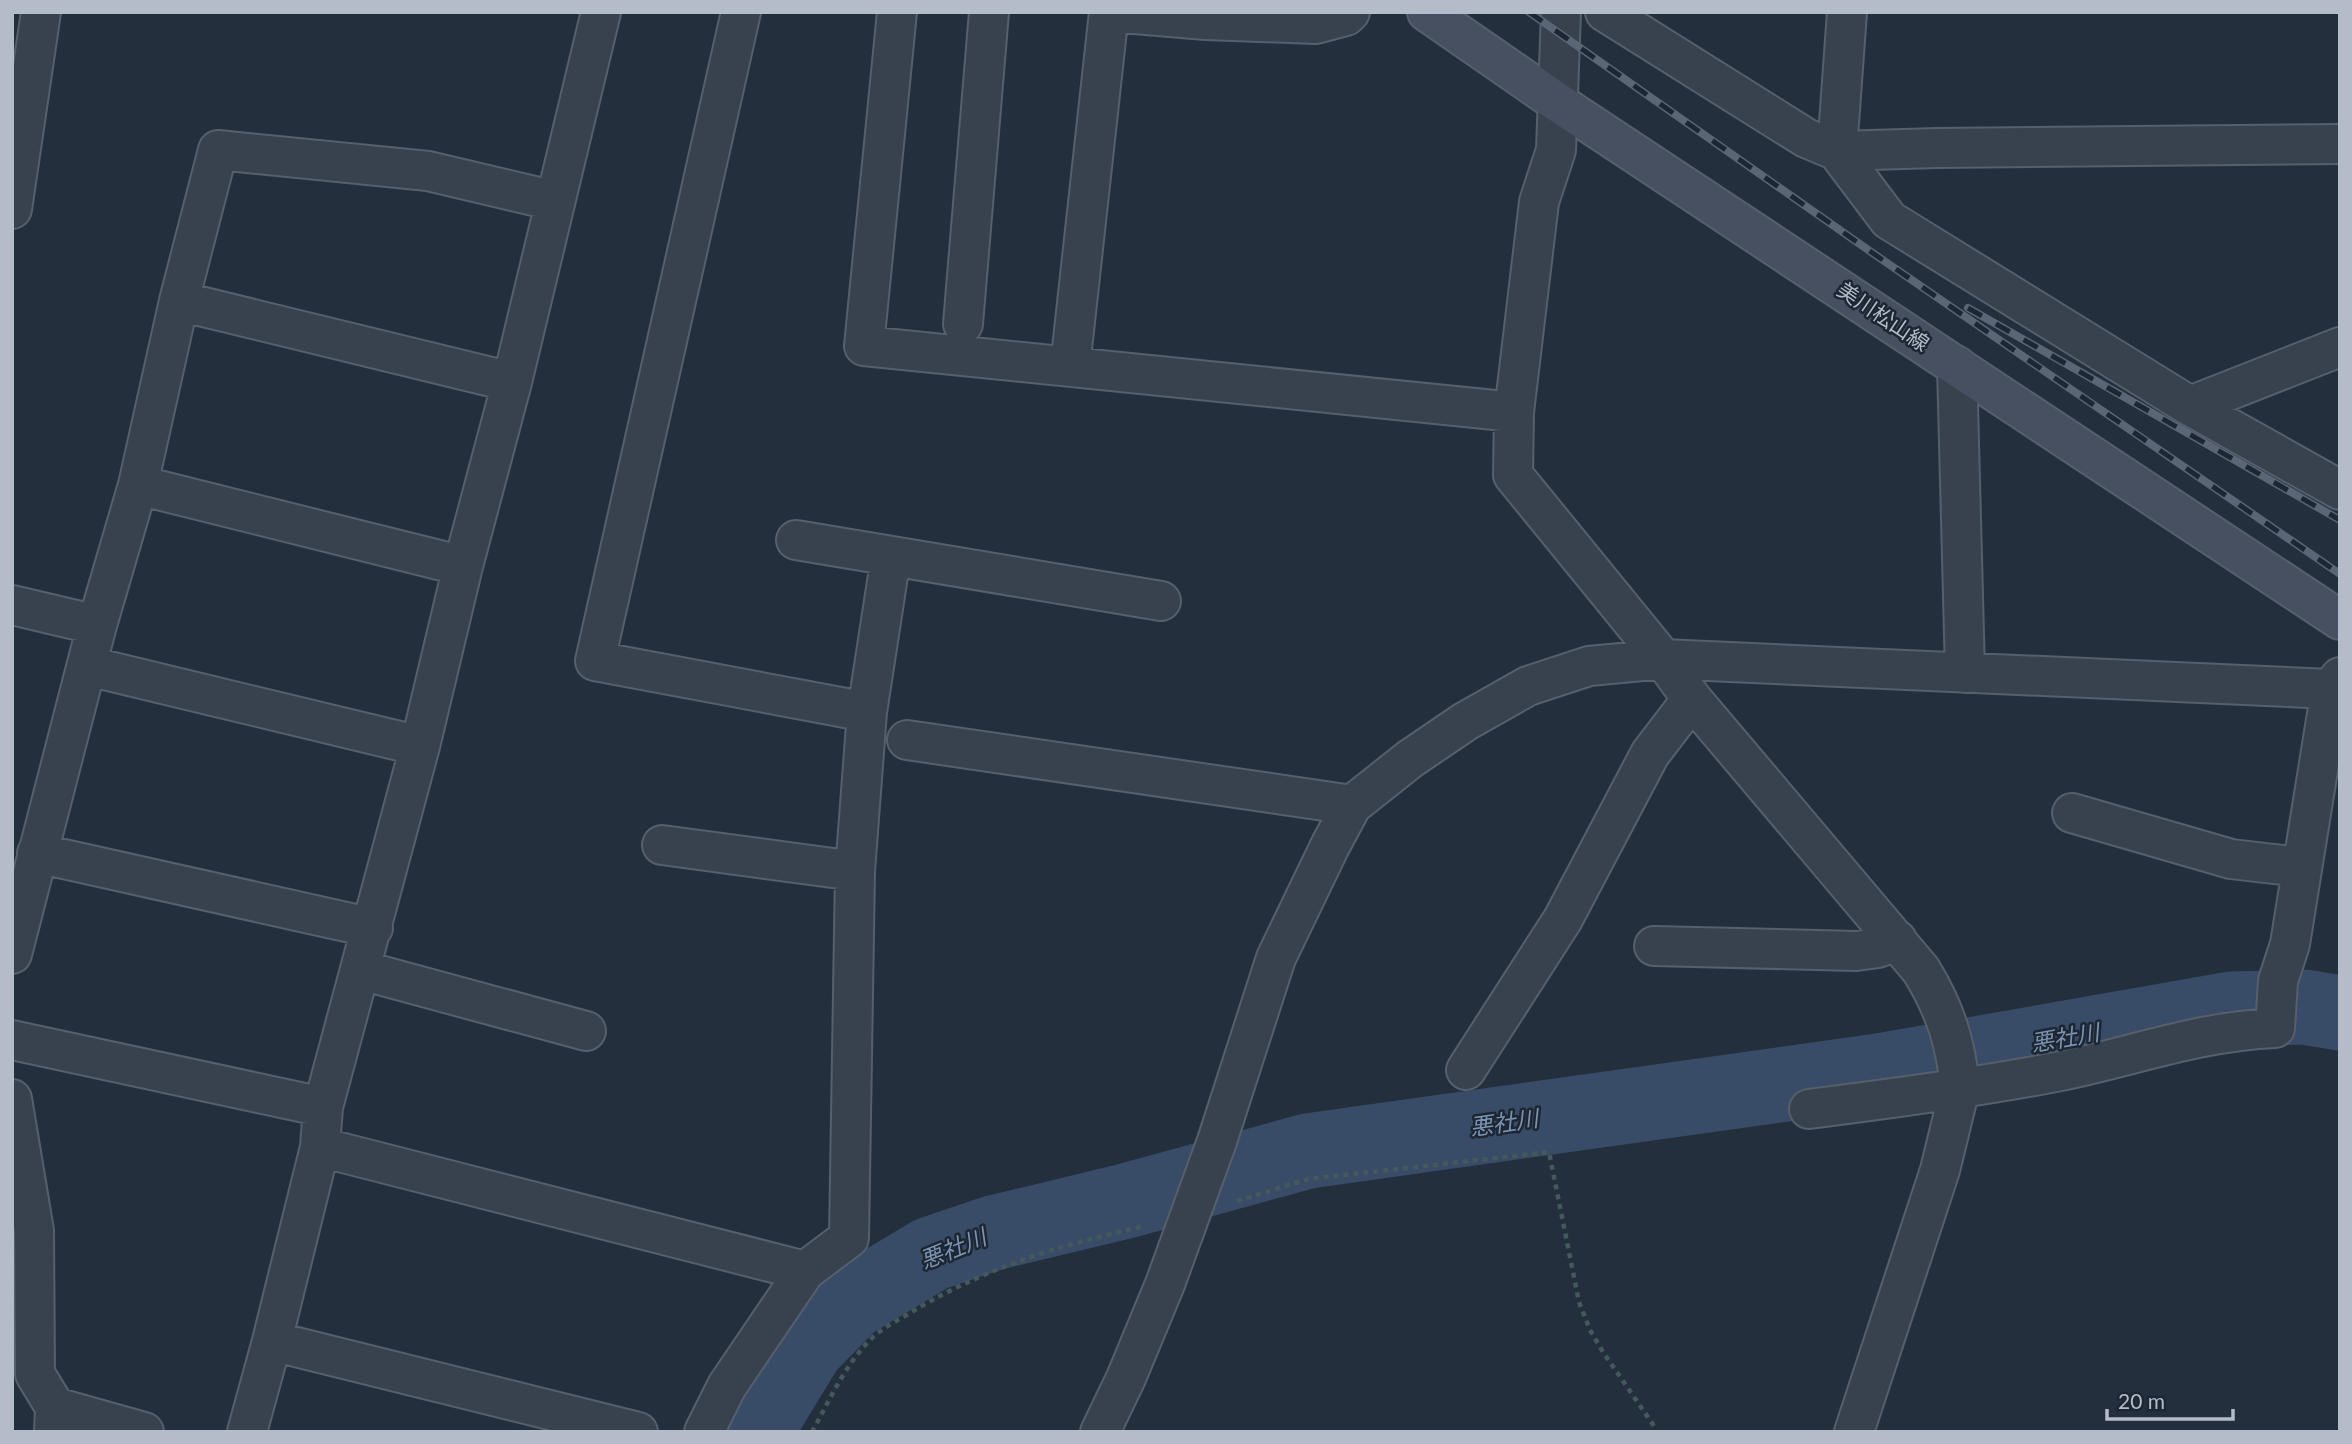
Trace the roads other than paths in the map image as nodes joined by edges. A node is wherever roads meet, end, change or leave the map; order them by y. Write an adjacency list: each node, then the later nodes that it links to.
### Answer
1 (41, 12): 16 (street)
2 (601, 12): 15 (street)
3 (741, 12): 39 (street)
4 (897, 12): 21 (street)
5 (989, 12): 18 (street)
6 (1110, 12): 7 (street); 21 (street)
7 (1350, 12)
8 (1427, 12): 12 (main road, 美川松山線)
9 (1561, 12): 12 (street)
10 (1605, 12): 14 (street)
11 (1847, 12): 14 (street)
12 (1557, 102): 20 (main road, 美川松山線); 24 (street)
13 (2340, 144): 14 (street)
14 (1837, 151): 23 (street)
15 (555, 201): 17 (street); 22 (street)
16 (12, 209)
17 (179, 301): 22 (street); 25 (street)
18 (963, 324)
19 (2340, 347): 23 (street)
20 (1956, 366): 32 (main road, 美川松山線); 36 (street)
21 (1070, 367): 24 (street)
22 (512, 382): 29 (street)
23 (2190, 406): 26 (street)
24 (1514, 412): 34 (street)
25 (138, 485): 29 (street); 33 (street)
26 (2340, 490)
27 (796, 540): 28 (street)
28 (891, 556): 30 (street); 39 (street)
29 (463, 566): 41 (street)
30 (1161, 601)
31 (12, 605): 33 (street)
32 (2340, 620)
33 (97, 625): 35 (street)
34 (1663, 659): 36 (street); 38 (street); 42 (street)
35 (88, 666): 41 (street); 45 (street)
36 (1965, 673): 37 (street)
37 (2335, 683): 46 (street)
38 (1692, 699): 49 (street); 55 (street)
39 (867, 712): 47 (street)
40 (907, 740): 42 (street)
41 (420, 746): 48 (street)
42 (1352, 805): 69 (street)
43 (2072, 813): 46 (street)
44 (662, 845): 47 (street)
45 (37, 853): 48 (street); 51 (street)
46 (2301, 867): 56 (street)
47 (855, 871): 61 (street)
48 (373, 928): 52 (street)
49 (1897, 940): 50 (street); 56 (street)
50 (1654, 946)
51 (12, 954)
52 (361, 970): 53 (street); 58 (street)
53 (586, 1031)
54 (12, 1040): 58 (street)
55 (1465, 1070)
56 (1959, 1082): 59 (street); 70 (street)
57 (12, 1099): 62 (street)
58 (323, 1107): 60 (street)
59 (1809, 1109)
60 (320, 1147): 61 (street); 63 (street)
61 (805, 1271): 68 (street)
62 (23, 1292): 64 (street)
63 (272, 1341): 66 (street); 67 (street)
64 (54, 1420): 65 (street)
65 (144, 1432)
66 (247, 1432)
67 (638, 1432)
68 (704, 1432)
69 (1100, 1432)
70 (1854, 1432)

